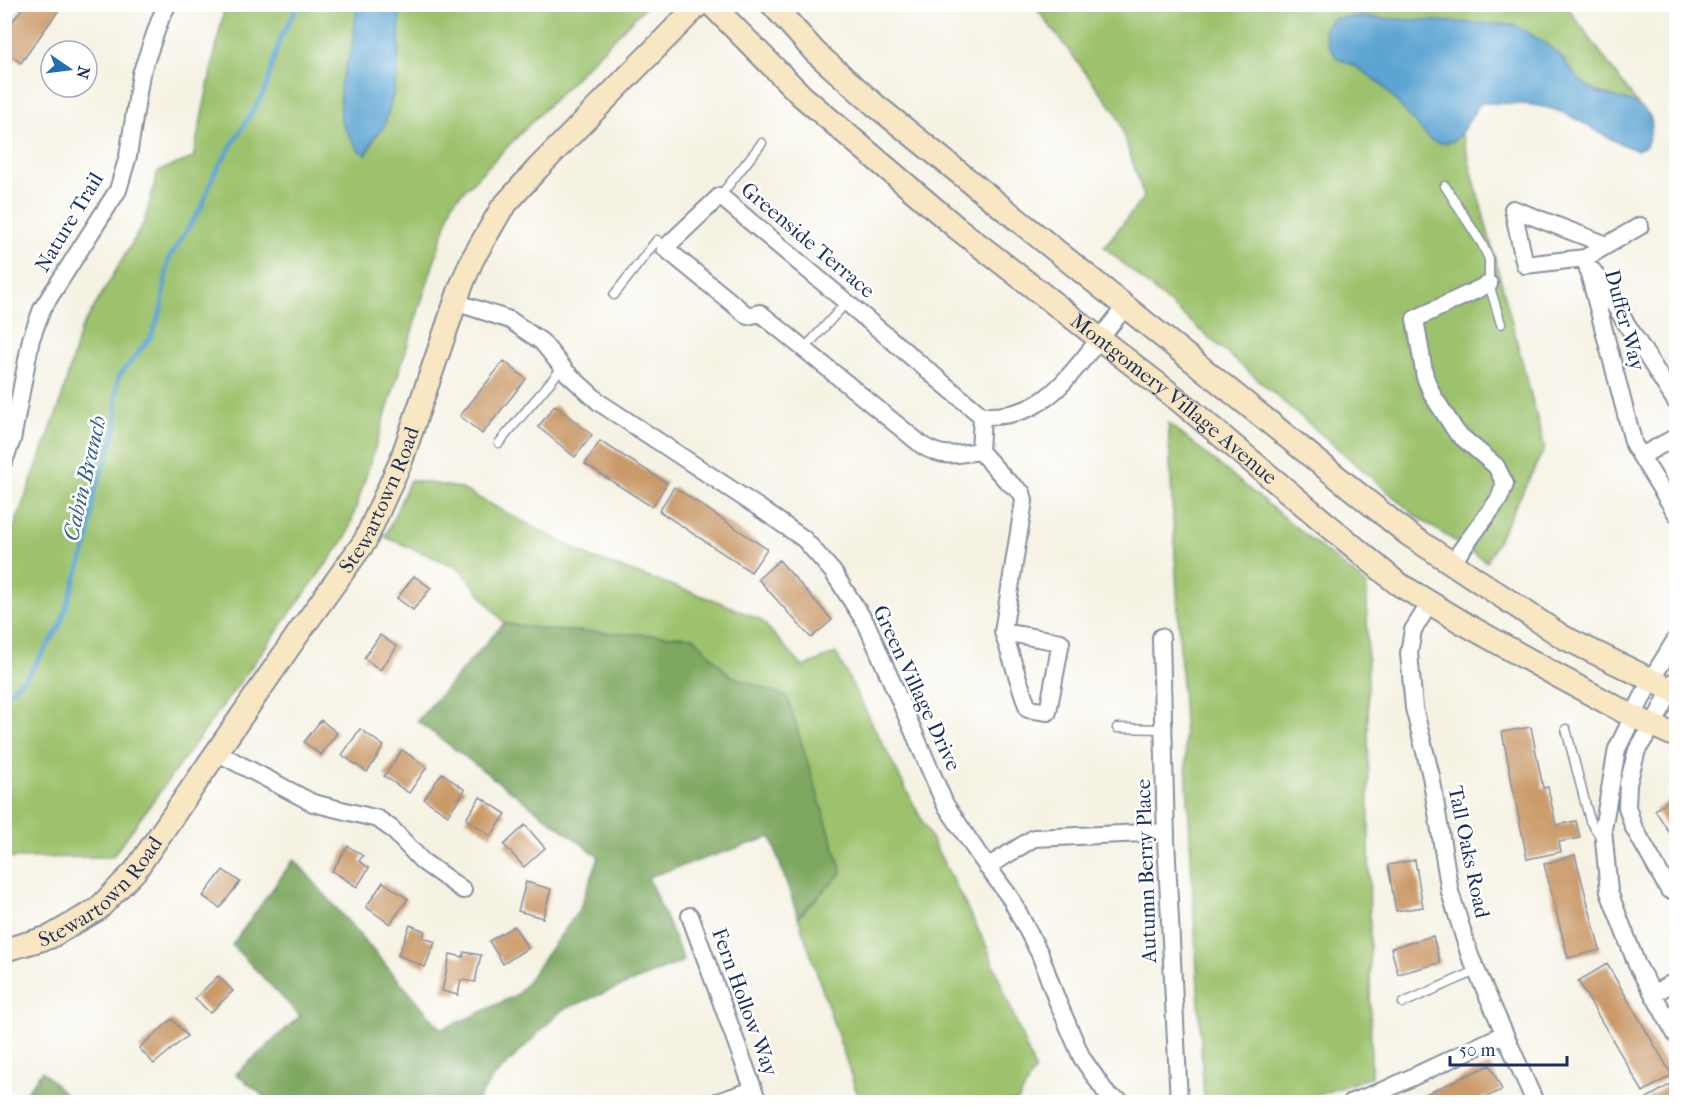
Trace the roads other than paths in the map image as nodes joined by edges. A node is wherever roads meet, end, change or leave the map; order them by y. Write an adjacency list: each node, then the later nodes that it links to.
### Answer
1 (168, 4): 27 (street, Nature Trail)
2 (699, 4): 14 (main road, Stewartown Road)
3 (711, 4): 18 (main road, Montgomery Village Avenue)
4 (772, 4): 16 (main road, Montgomery Village Avenue)
5 (762, 143): 7 (lane)
6 (1445, 186): 12 (lane)
7 (720, 196): 10 (street, Greenside Terrace); 15 (street, Greenside Terrace)
8 (1640, 226): 9 (street)
9 (1607, 245): 11 (street); 11 (street)
10 (665, 248): 13 (lane); 19 (street)
11 (1585, 258): 21 (street, Duffer Way); 26 (street, Duffer Way)
12 (1489, 284): 17 (lane); 29 (street)
13 (615, 295)
14 (455, 302): 20 (street, Green Village Drive); 41 (main road, Stewartown Road)
15 (846, 303): 19 (lane); 22 (street, Greenside Terrace)
16 (1126, 306): 18 (street); 29 (main road, Montgomery Village Avenue)
17 (1501, 324)
18 (1100, 339): 22 (street); 30 (main road, Montgomery Village Avenue)
19 (805, 348): 25 (street)
20 (563, 367): 24 (lane); 46 (street, Green Village Drive)
21 (1677, 402)
22 (982, 416): 25 (street)
23 (1677, 437): 26 (street)
24 (499, 443)
25 (980, 451): 31 (street)
26 (1641, 456): 28 (street, Duffer Way)
27 (4, 461)
28 (1677, 513)
29 (1451, 564): 34 (main road, Montgomery Village Avenue)
30 (1430, 603): 35 (main road, Montgomery Village Avenue); 51 (street, Tall Oaks Road)
31 (1003, 632): 31 (street)
32 (1161, 637): 38 (street, Autumn Berry Place)
33 (1677, 639): 34 (street)
34 (1669, 685): 35 (street); 36 (street)
35 (1632, 716): 36 (main road, Montgomery Village Avenue); 43 (street)
36 (1653, 725): 40 (main road, Montgomery Village Avenue); 42 (street)
37 (1118, 728): 38 (lane)
38 (1163, 729): 44 (street, Autumn Berry Place)
39 (1566, 729): 45 (lane)
40 (1677, 736)
41 (218, 753): 48 (street); 50 (main road, Stewartown Road)
42 (1628, 807): 43 (street); 47 (street)
43 (1605, 811): 45 (street)
44 (1166, 832): 46 (street); 62 (street, Autumn Berry Place)
45 (1604, 843): 53 (street)
46 (987, 867): 58 (street, Green Village Drive)
47 (1677, 885)
48 (463, 890)
49 (690, 916): 57 (street, Fern Hollow Way)
50 (4, 950)
51 (1476, 970): 54 (lane); 55 (street, Tall Oaks Road)
52 (1677, 981): 53 (street)
53 (1653, 994): 56 (street)
54 (1403, 1003)
55 (1504, 1034): 59 (street, Tall Oaks Road); 63 (street)
56 (1677, 1035)
57 (755, 1096): 60 (street)
58 (1101, 1097): 61 (street, Green Village Drive)
59 (1532, 1101)
60 (717, 1102)
61 (1120, 1102)
62 (1179, 1102)
63 (1352, 1102)

